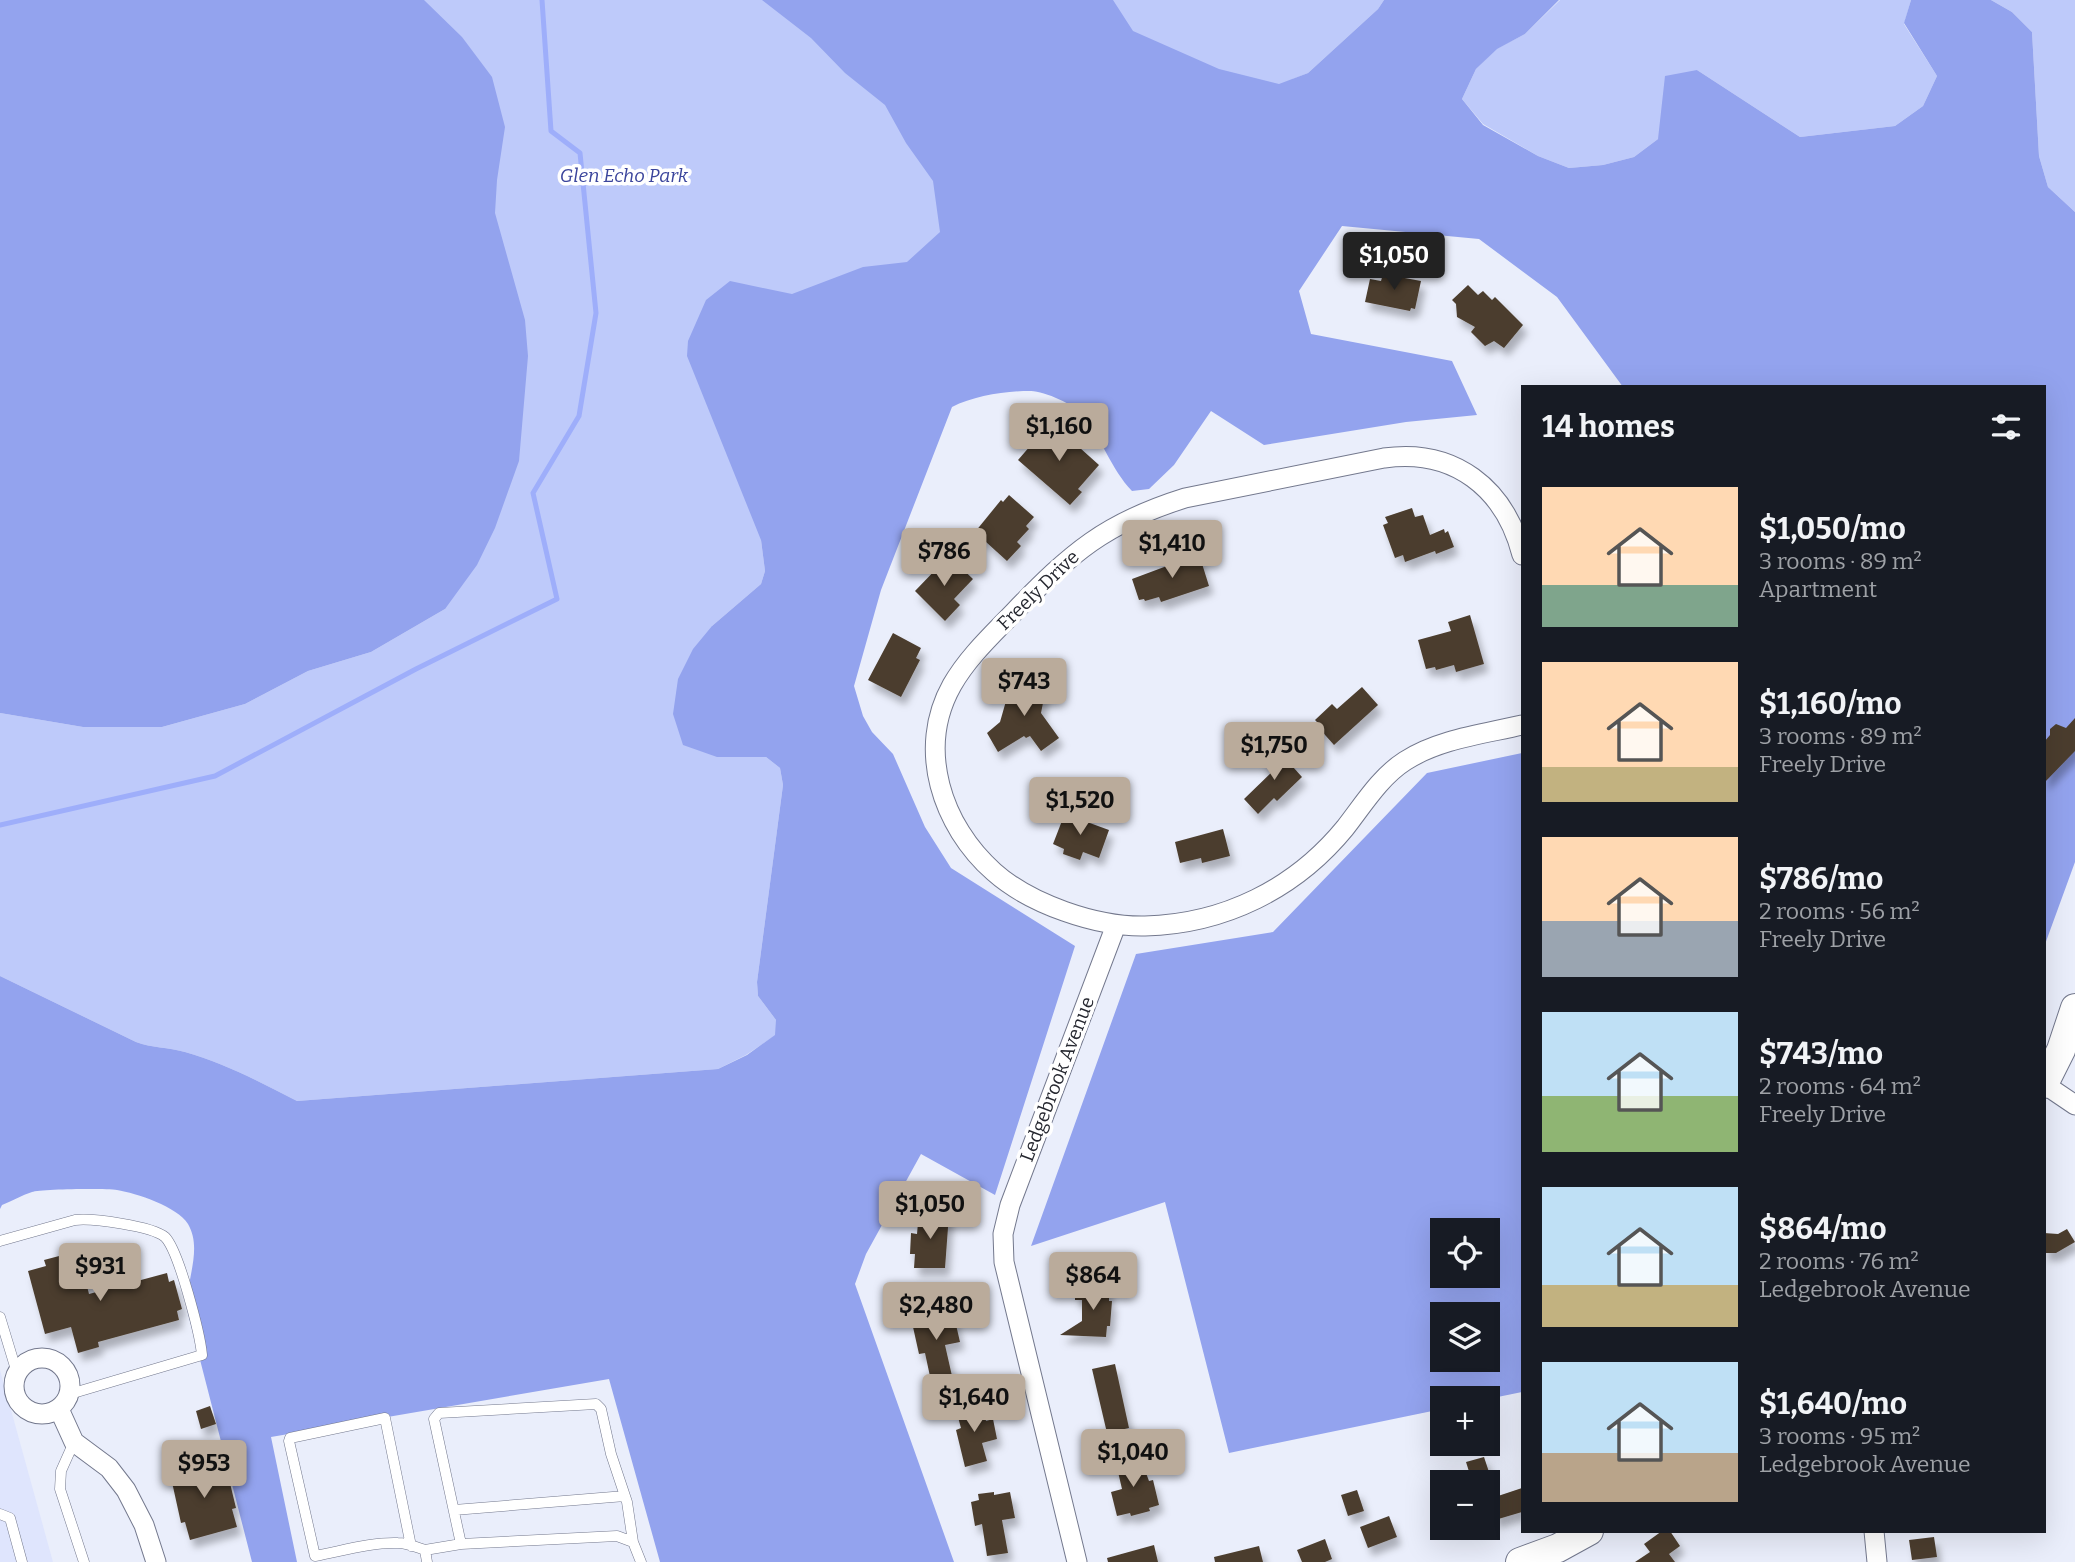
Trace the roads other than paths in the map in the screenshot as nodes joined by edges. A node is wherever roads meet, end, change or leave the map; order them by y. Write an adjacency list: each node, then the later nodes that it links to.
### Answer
1 (1521, 552): 3 (street, Freely Drive)
2 (1521, 724): 3 (street, Freely Drive)
3 (1116, 925): 28 (street, Ledgebrook Avenue)
4 (2075, 1008): 5 (street)
5 (2046, 1080)
6 (2046, 1085): 7 (street)
7 (2075, 1105)
8 (0, 1241): 11 (lane)
9 (0, 1317): 10 (lane)
10 (17, 1373): 11 (street); 11 (street)
11 (64, 1401): 12 (street)
12 (74, 1442): 24 (lane); 25 (street)
13 (625, 1496): 14 (lane); 14 (lane); 18 (lane)
14 (454, 1510): 19 (lane)
15 (5, 1516): 23 (lane)
16 (1585, 1533): 29 (street)
17 (1874, 1533): 30 (street)
18 (633, 1542): 19 (lane); 27 (lane)
19 (461, 1544): 21 (lane)
20 (411, 1546): 21 (lane); 22 (lane); 22 (lane)
21 (425, 1550): 26 (lane)
22 (316, 1559)
23 (22, 1562)
24 (84, 1562)
25 (156, 1562)
26 (427, 1562)
27 (641, 1562)
28 (1077, 1562)
29 (1520, 1562)
30 (1877, 1562)

